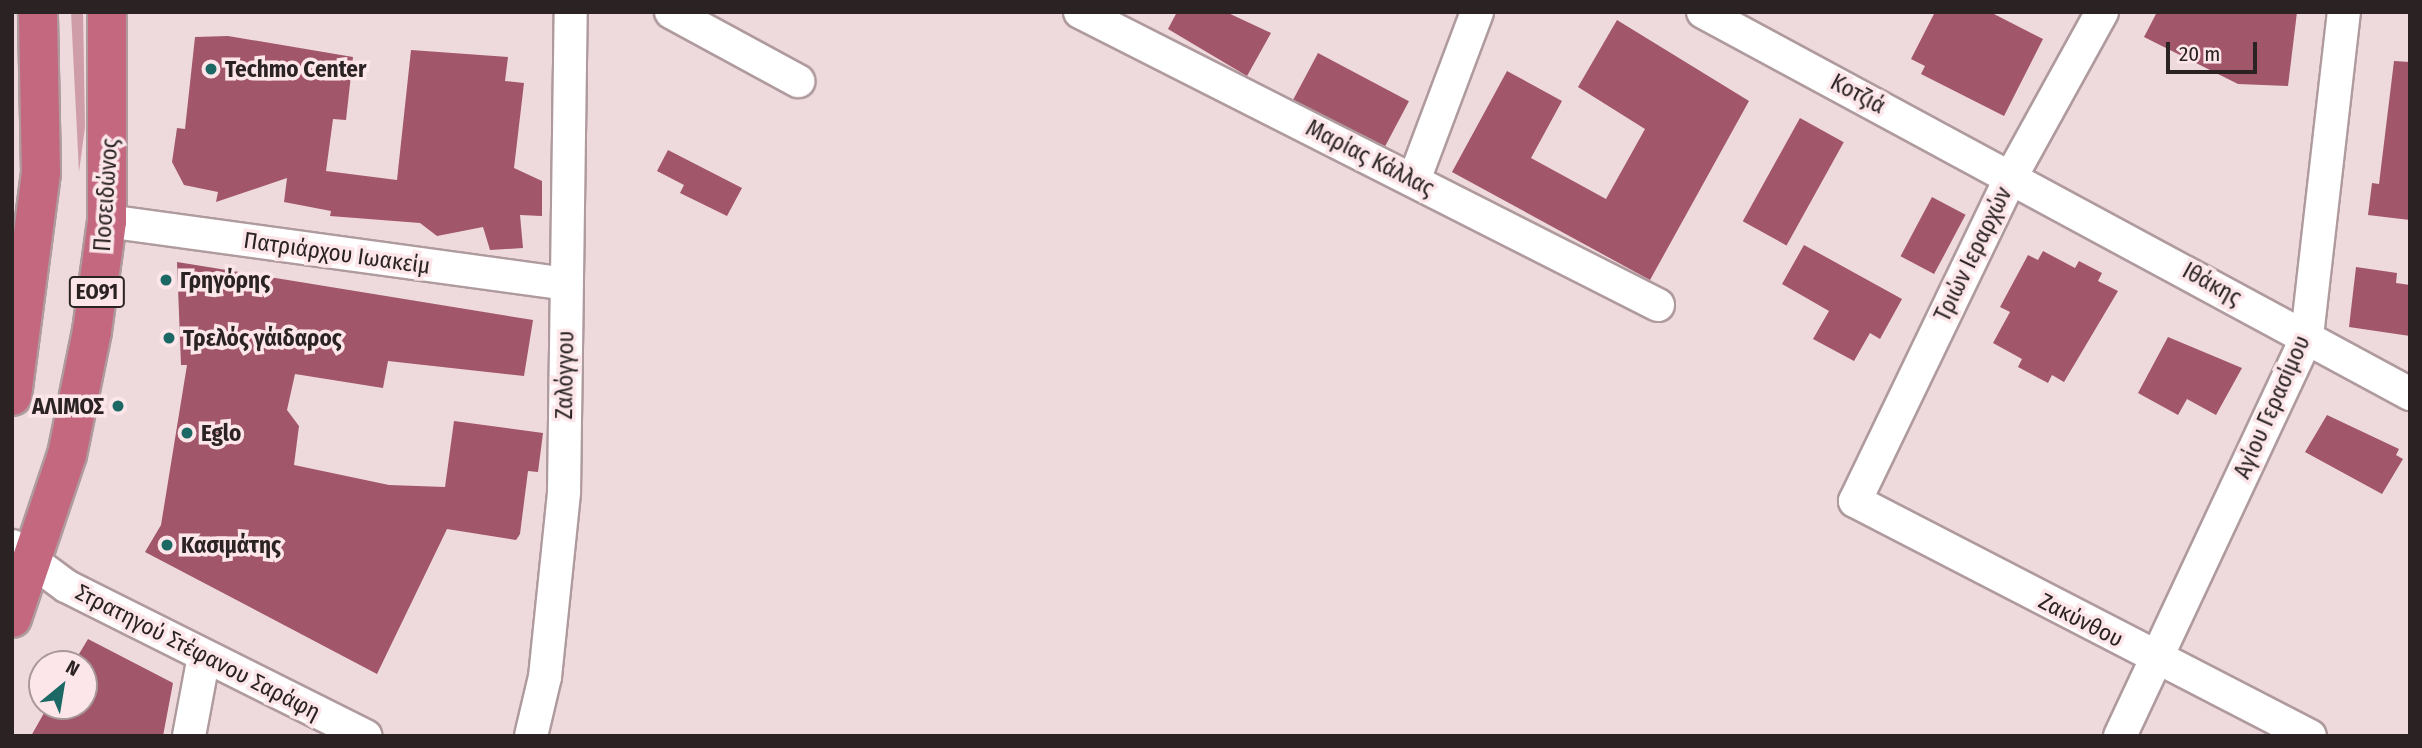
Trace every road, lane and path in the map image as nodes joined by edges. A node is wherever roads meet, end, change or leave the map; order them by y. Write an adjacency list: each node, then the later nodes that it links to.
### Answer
1 (38, 12): 18 (highway)
2 (107, 12): 13 (highway, Ποσειδώνος / ΕΟ91)
3 (571, 12): 14 (street, Ζαλόγγου)
4 (671, 12): 10 (street)
5 (1080, 12): 12 (street, Μαρίας Κάλλας)
6 (1478, 12): 12 (street)
7 (1703, 12): 11 (street, Κοτζιά)
8 (2102, 12): 11 (street, Τριών Ιεραρχών)
9 (2344, 12): 16 (street, Αγίου Γερασίμου)
10 (798, 81)
11 (2012, 175): 16 (street, Ιθάκης); 19 (street, Τριών Ιεραρχών)
12 (1414, 180): 15 (street, Μαρίας Κάλλας)
13 (107, 221): 14 (street, Πατριάρχου Ιωακείμ); 20 (highway, Ποσειδώνος / ΕΟ91)
14 (566, 284): 26 (street, Ζαλόγγου)
15 (1658, 305)
16 (2307, 335): 17 (street, Ιθάκης); 23 (street, Αγίου Γερασίμου)
17 (2410, 394)
18 (12, 396)
19 (1855, 501): 23 (street, Ζακύνθου)
20 (22, 555): 21 (highway, Ποσειδώνος / ΕΟ91); 22 (street, Στρατηγού Στέφανου Σαράφη)
21 (12, 618)
22 (204, 656): 24 (street); 25 (street, Στρατηγού Στέφανου Σαράφη)
23 (2158, 658): 27 (street, Αγίου Γερασίμου); 28 (street, Ζακύνθου)
24 (188, 736)
25 (366, 736)
26 (531, 736)
27 (2120, 736)
28 (2310, 736)

